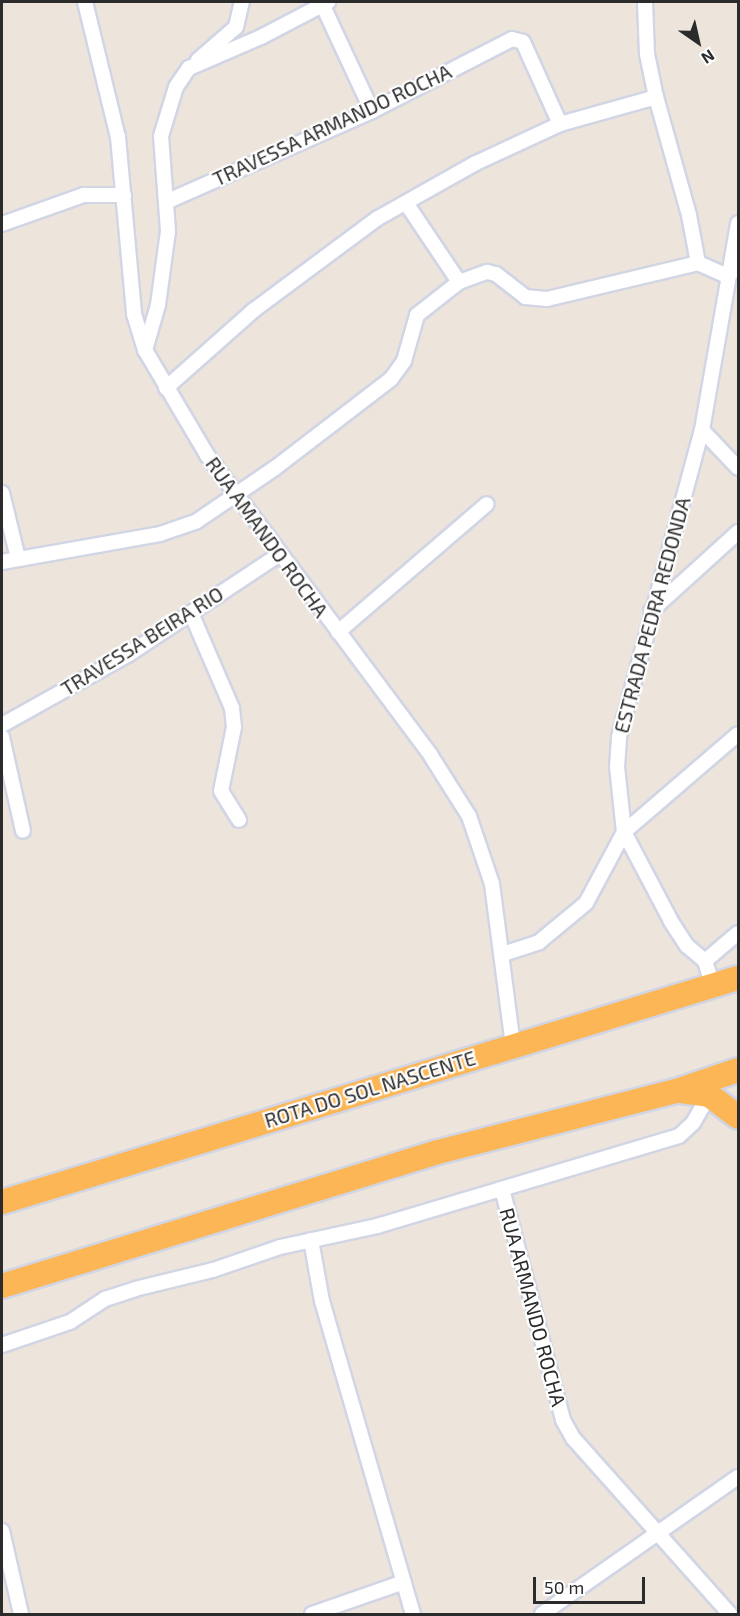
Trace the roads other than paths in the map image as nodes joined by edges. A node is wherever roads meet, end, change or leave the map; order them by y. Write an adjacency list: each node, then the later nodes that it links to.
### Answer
1 (85, 2): 9 (street, RUA AMANDO ROCHA)
2 (242, 2): 5 (street)
3 (645, 2): 6 (street)
4 (326, 4): 5 (street); 7 (street)
5 (189, 68): 10 (street)
6 (656, 97): 8 (street); 14 (street)
7 (372, 111): 8 (street, TRAVESSA ARMANDO ROCHA); 10 (street, TRAVESSA ARMANDO ROCHA)
8 (560, 124): 11 (street)
9 (124, 195): 13 (street); 17 (street, RUA AMANDO ROCHA)
10 (168, 201): 17 (street)
11 (406, 203): 16 (street); 18 (street)
12 (738, 223): 15 (street, ESTRADA PEDRA REDONDA)
13 (2, 224)
14 (698, 263): 15 (street); 16 (street)
15 (733, 272): 19 (street, ESTRADA PEDRA REDONDA)
16 (459, 282): 22 (street)
17 (145, 350): 18 (street, RUA AMANDO ROCHA)
18 (166, 388): 22 (street, RUA AMANDO ROCHA)
19 (702, 430): 20 (street); 28 (street, ESTRADA PEDRA REDONDA)
20 (738, 468)
21 (2, 493): 26 (street)
22 (235, 495): 25 (street, RUA AMANDO ROCHA); 26 (street)
23 (487, 504): 30 (street)
24 (738, 532): 28 (street)
25 (280, 554): 29 (street, TRAVESSA BEIRA RIO); 30 (street, RUA AMANDO ROCHA)
26 (18, 558): 27 (street)
27 (2, 562)
28 (651, 611): 36 (street, ESTRADA PEDRA REDONDA)
29 (191, 614): 31 (street, TRAVESSA BEIRA RIO); 34 (street)
30 (338, 632): 38 (street, RUA AMANDO ROCHA)
31 (2, 725)
32 (738, 734): 36 (street)
33 (2, 737): 35 (street)
34 (239, 820)
35 (23, 831)
36 (624, 832): 38 (street); 39 (street)
37 (738, 933): 39 (street)
38 (503, 954): 42 (street, RUA AMANDO ROCHA)
39 (705, 961): 41 (street)
40 (738, 978): 41 (highway, ROTA DO SOL NASCENTE)
41 (713, 986): 42 (highway, ROTA DO SOL NASCENTE)
42 (513, 1045): 48 (highway, ROTA DO SOL NASCENTE)
43 (738, 1070): 44 (highway)
44 (676, 1091): 45 (highway); 50 (highway)
45 (709, 1095): 46 (highway); 47 (street)
46 (738, 1117)
47 (502, 1188): 49 (street); 54 (street, RUA ARMANDO ROCHA)
48 (2, 1202)
49 (310, 1240): 51 (street); 55 (street)
50 (2, 1286)
51 (2, 1345)
52 (738, 1477): 54 (street)
53 (2, 1531): 56 (street)
54 (659, 1533): 59 (street); 60 (street, RUA ARMANDO ROCHA)
55 (404, 1582): 57 (street); 58 (street)
56 (21, 1614)
57 (312, 1614)
58 (413, 1614)
59 (542, 1614)
60 (730, 1614)

